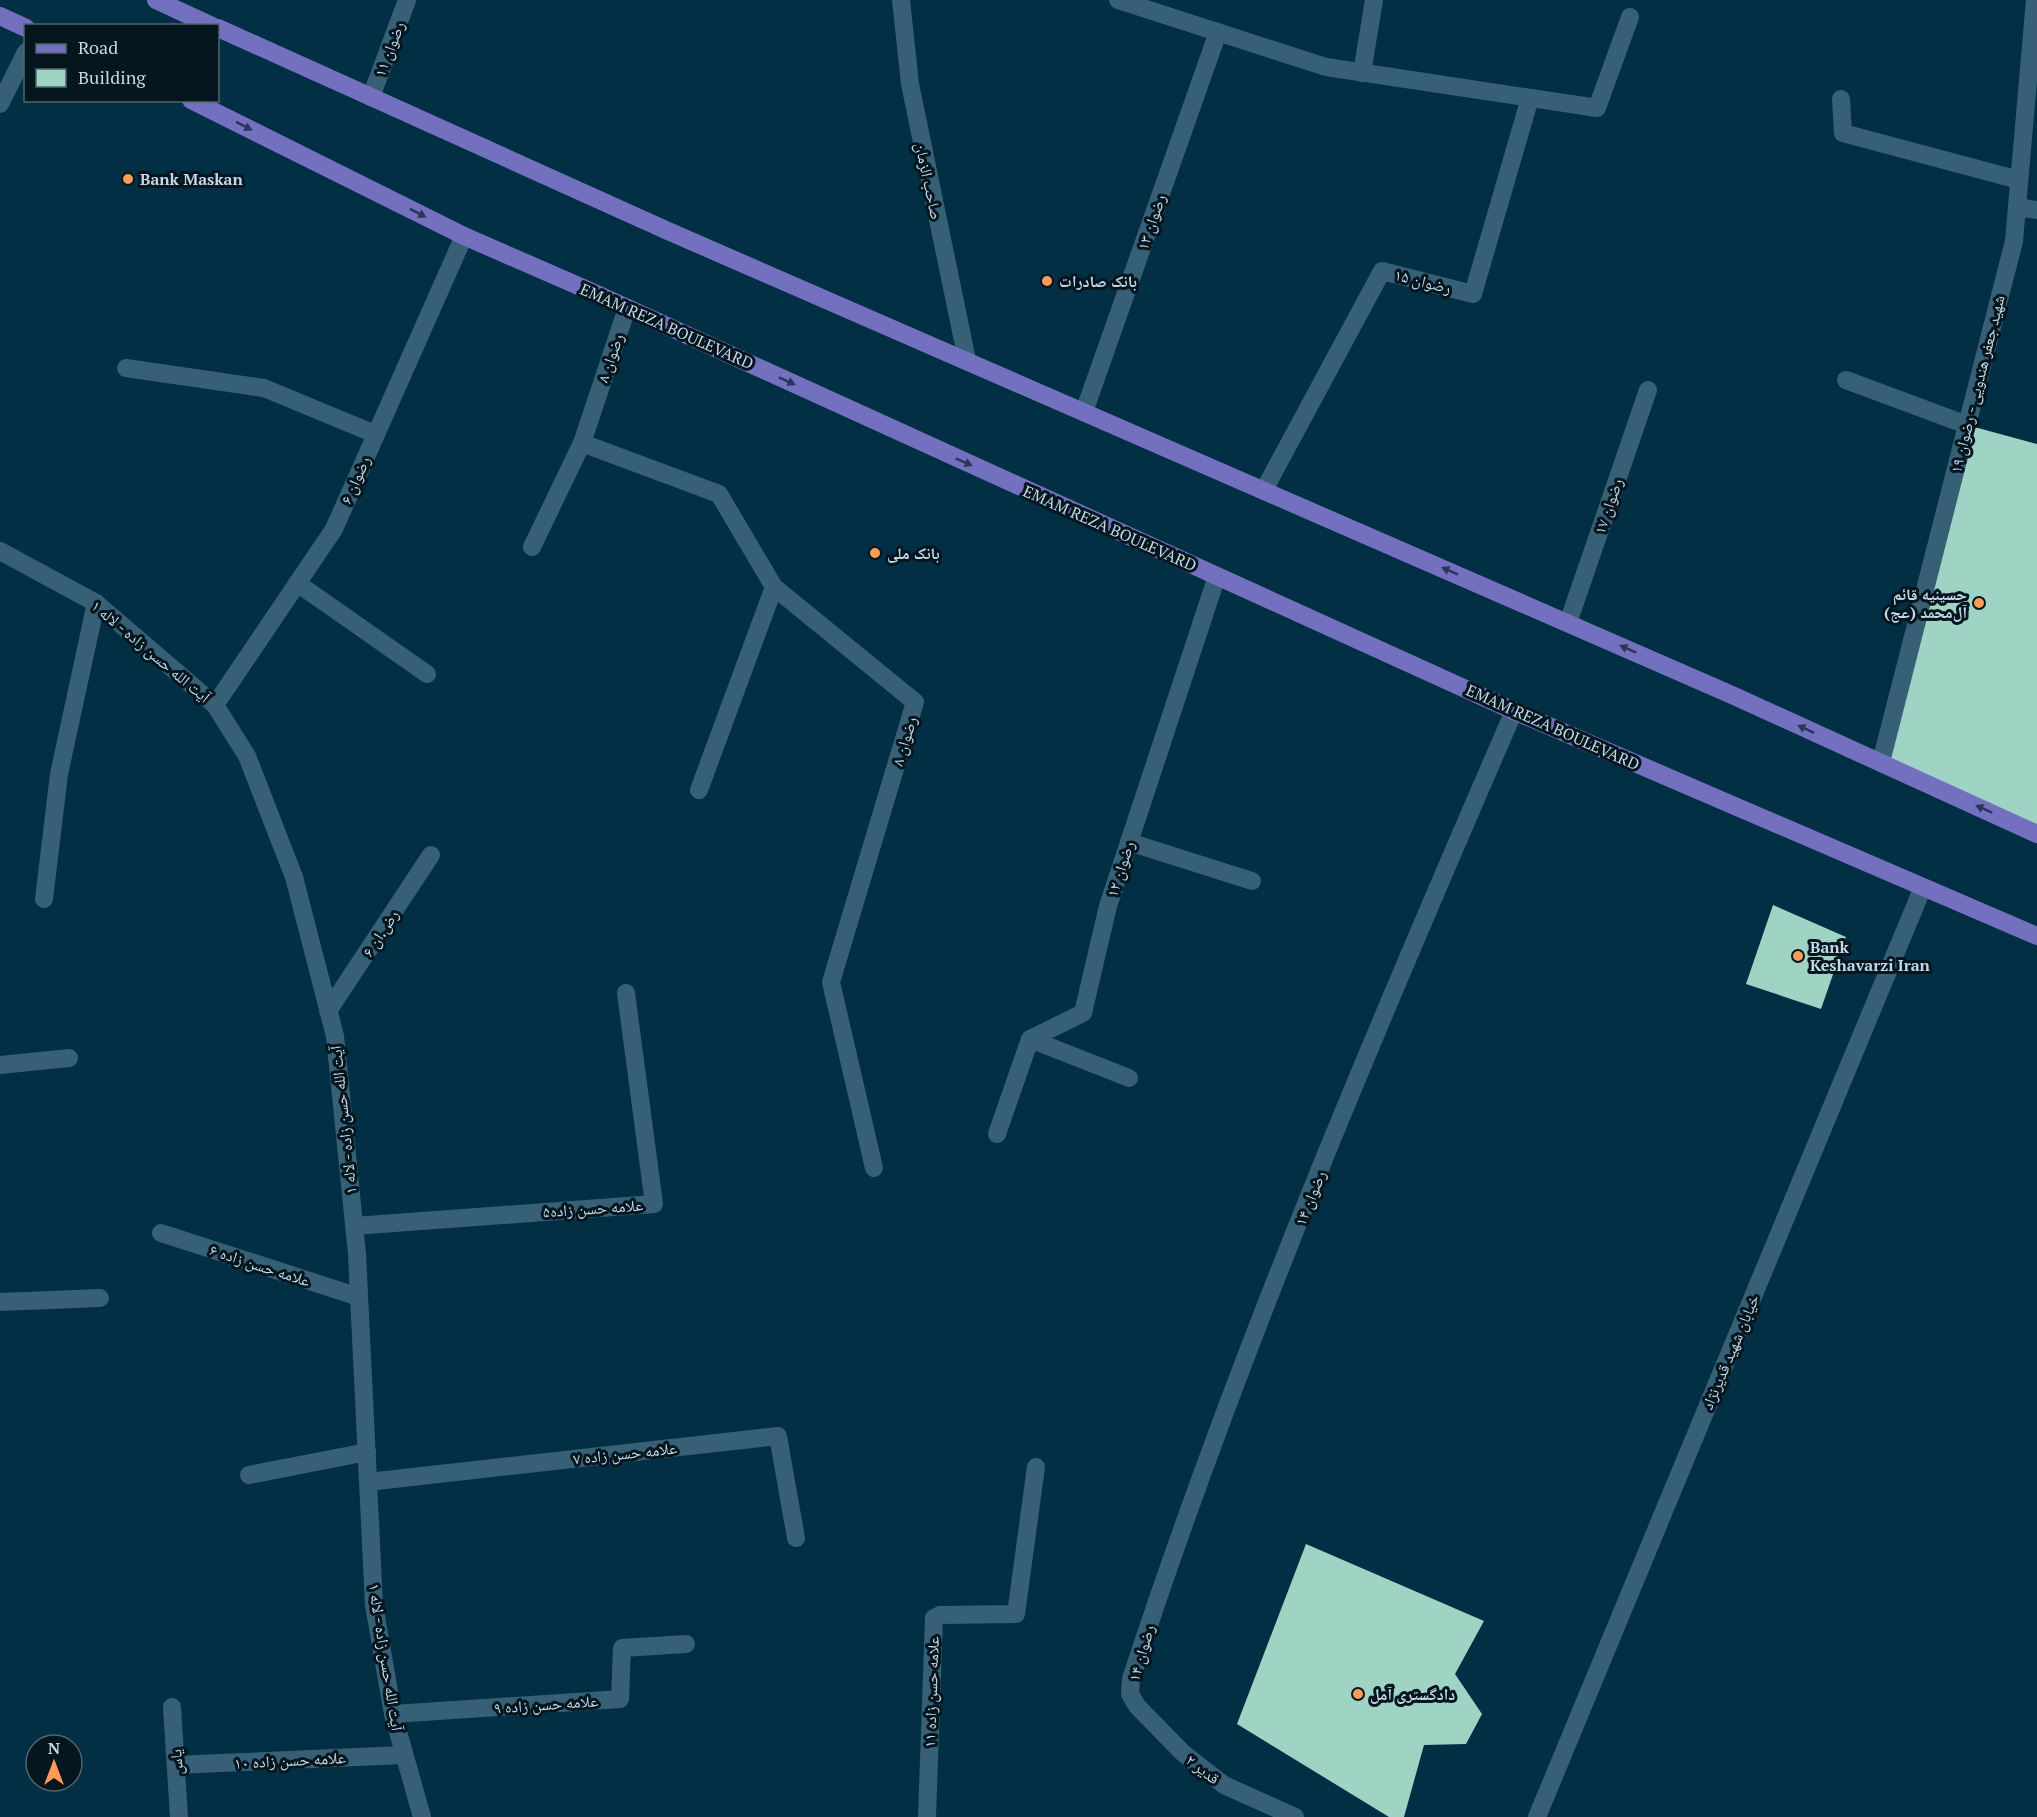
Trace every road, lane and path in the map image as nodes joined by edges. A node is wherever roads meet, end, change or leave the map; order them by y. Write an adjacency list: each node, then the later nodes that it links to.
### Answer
1 (407, 0): 15 (street, رضوان ۱۱)
2 (901, 0): 25 (street, صاحب الزمان)
3 (1118, 0): 12 (street)
4 (1374, 0): 14 (street)
5 (2035, 0): 20 (street, شهید جعفر هندویی - رضوان ۱۹)
6 (159, 1): 9 (main road)
7 (0, 16): 10 (main road)
8 (1630, 17): 16 (street)
9 (208, 24)
10 (24, 27)
11 (219, 28): 15 (main road)
12 (1218, 32): 14 (street); 29 (street, رضوان ۱۳)
13 (24, 56): 19 (street)
14 (1362, 73): 16 (street)
15 (371, 97): 25 (main road)
16 (1530, 98): 33 (street, رضوان ۱۵)
17 (1841, 99): 20 (street)
18 (195, 102): 23 (main road, EMAM REZA BOULEVARD, one-way to 23)
19 (0, 104)
20 (2019, 180): 21 (street, شهید جعفر هندویی - رضوان ۱۹)
21 (2017, 207): 22 (street); 30 (street, شهید جعفر هندویی - رضوان ۱۹)
22 (2037, 210)
23 (464, 236): 24 (main road, EMAM REZA BOULEVARD); 31 (street, رضوان ۶)
24 (627, 308): 32 (street, رضوان ۸); 36 (main road, EMAM REZA BOULEVARD, one-way to 36)
25 (967, 360): 29 (main road)
26 (126, 368): 31 (street)
27 (1846, 380): 30 (street)
28 (1648, 390): 40 (street, رضوان ۱۷)
29 (1084, 411): 33 (main road)
30 (1967, 425): 44 (street, شهید جعفر هندویی - رضوان ۱۹)
31 (375, 434): 37 (street, رضوان ۶)
32 (582, 443): 34 (street, رضوان ۸); 38 (street, رضوان ۸)
33 (1264, 490): 40 (main road, one-way to 33)
34 (532, 547)
35 (0, 551): 39 (street, آیت الله حسن زاده - لاله ۱)
36 (1217, 576): 43 (main road, EMAM REZA BOULEVARD); 47 (street, رضوان ۱۲)
37 (297, 583): 41 (street); 42 (street, رضوان ۶)
38 (774, 587): 45 (street); 60 (street, رضوان ۸)
39 (96, 603): 42 (street, آیت الله حسن زاده - لاله ۱); 51 (street)
40 (1568, 623): 44 (main road, one-way to 40)
41 (427, 674)
42 (215, 705): 54 (street, آیت الله حسن زاده - لاله ۱)
43 (1514, 711): 50 (main road, EMAM REZA BOULEVARD); 72 (street, رضوان ۱۴)
44 (1881, 762): 46 (main road, one-way to 44)
45 (699, 790)
46 (2037, 834)
47 (1129, 842): 49 (street); 55 (street, رضوان ۱۲)
48 (431, 855): 54 (street, رض.ان ۶)
49 (1252, 881)
50 (1923, 887): 52 (main road, EMAM REZA BOULEVARD); 81 (street, خيابان شهيد قديرنژاد)
51 (44, 899)
52 (2037, 936)
53 (626, 993): 61 (street, علامه حسن زاده۵)
54 (328, 1011): 61 (street, آیت الله حسن زاده - لاله ۱)
55 (1030, 1039): 58 (street); 59 (street)
56 (69, 1058): 57 (street)
57 (0, 1065)
58 (1129, 1078)
59 (997, 1134)
60 (874, 1168)
61 (354, 1226): 63 (street, آیت الله حسن زاده - لاله ۱)
62 (161, 1233): 63 (street, علامه حسن زاده ۶)
63 (359, 1297): 66 (street, آیت الله حسن زاده - لاله ۱)
64 (100, 1298): 65 (street)
65 (0, 1302)
66 (367, 1452): 68 (street); 69 (street, آیت الله حسن زاده - لاله ۱)
67 (1036, 1467): 79 (street, علامه حسن زاده ۱۱)
68 (249, 1475)
69 (368, 1482): 70 (street, علامه حسن زاده ۷); 74 (street, آیت الله حسن زاده - لاله ۱)
70 (796, 1538)
71 (686, 1644): 74 (street, علامه حسن زاده ۹)
72 (1130, 1694): 80 (street, قدیر ۲)
73 (172, 1707): 76 (street, یاس)
74 (393, 1714): 75 (street, آیت الله حسن زاده - لاله ۱)
75 (404, 1755): 76 (street, علامه حسن زاده ۱۰); 78 (street, آیت الله حسن زاده - لاله ۱)
76 (176, 1765): 77 (street, یاس)
77 (179, 1817)
78 (422, 1817)
79 (927, 1817)
80 (1295, 1817)
81 (1537, 1817)

